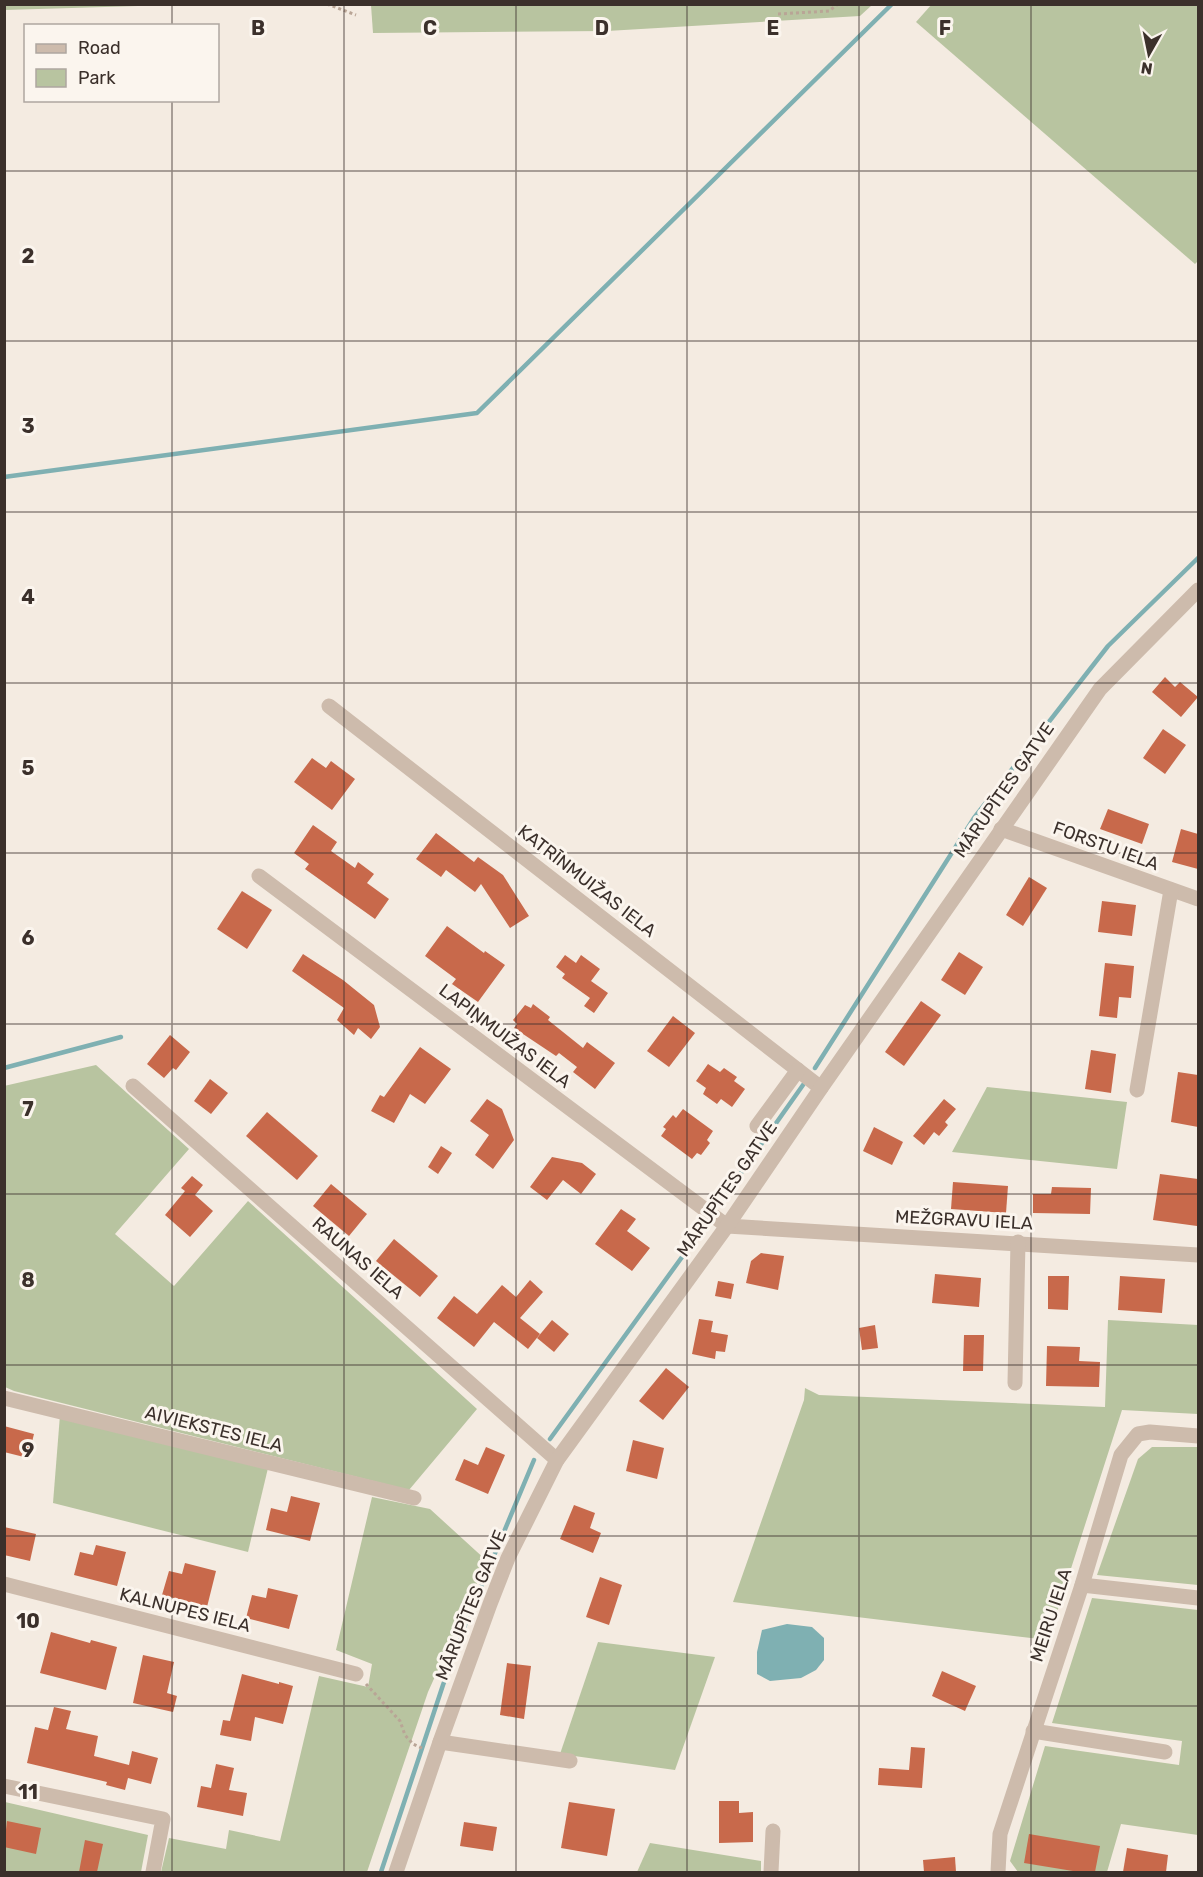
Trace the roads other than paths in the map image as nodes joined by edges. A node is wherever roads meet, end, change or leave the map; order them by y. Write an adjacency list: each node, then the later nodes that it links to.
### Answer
1 (1198, 590): 3 (street, MĀRUPĪTES GATVE)
2 (328, 706): 7 (street, KATRĪNMUIŽAS IELA)
3 (1000, 829): 5 (street, FORSTU IELA); 9 (street, MĀRUPĪTES GATVE)
4 (259, 876): 12 (street, LAPIŅMUIŽAS IELA)
5 (1171, 890): 6 (street, FORSTU IELA); 10 (street)
6 (1198, 899)
7 (798, 1070): 9 (street, KATRĪNMUIŽAS IELA); 11 (street)
8 (133, 1086): 18 (street, RAUNAS IELA)
9 (821, 1088): 12 (street, MĀRUPĪTES GATVE)
10 (1137, 1090)
11 (757, 1126)
12 (727, 1226): 13 (street, MEŽGRAVU IELA); 18 (street, MĀRUPĪTES GATVE)
13 (1018, 1242): 14 (street, MEŽGRAVU IELA); 15 (street)
14 (1198, 1255)
15 (1015, 1383)
16 (4, 1398): 19 (street, AIVIEKSTES IELA)
17 (1198, 1436): 21 (street, MEIRU IELA)
18 (556, 1460): 25 (street, MĀRUPĪTES GATVE)
19 (414, 1498)
20 (4, 1584): 23 (street, KALNUPES IELA)
21 (1082, 1585): 22 (street); 24 (street, MEIRU IELA)
22 (1198, 1598)
23 (356, 1674)
24 (1033, 1731): 26 (street); 33 (street, MEIRU IELA)
25 (440, 1742): 27 (street); 31 (street, MĀRUPĪTES GATVE)
26 (1165, 1752)
27 (570, 1761)
28 (4, 1786): 30 (street)
29 (773, 1831): 32 (street)
30 (153, 1872)
31 (396, 1872)
32 (771, 1872)
33 (998, 1872)

